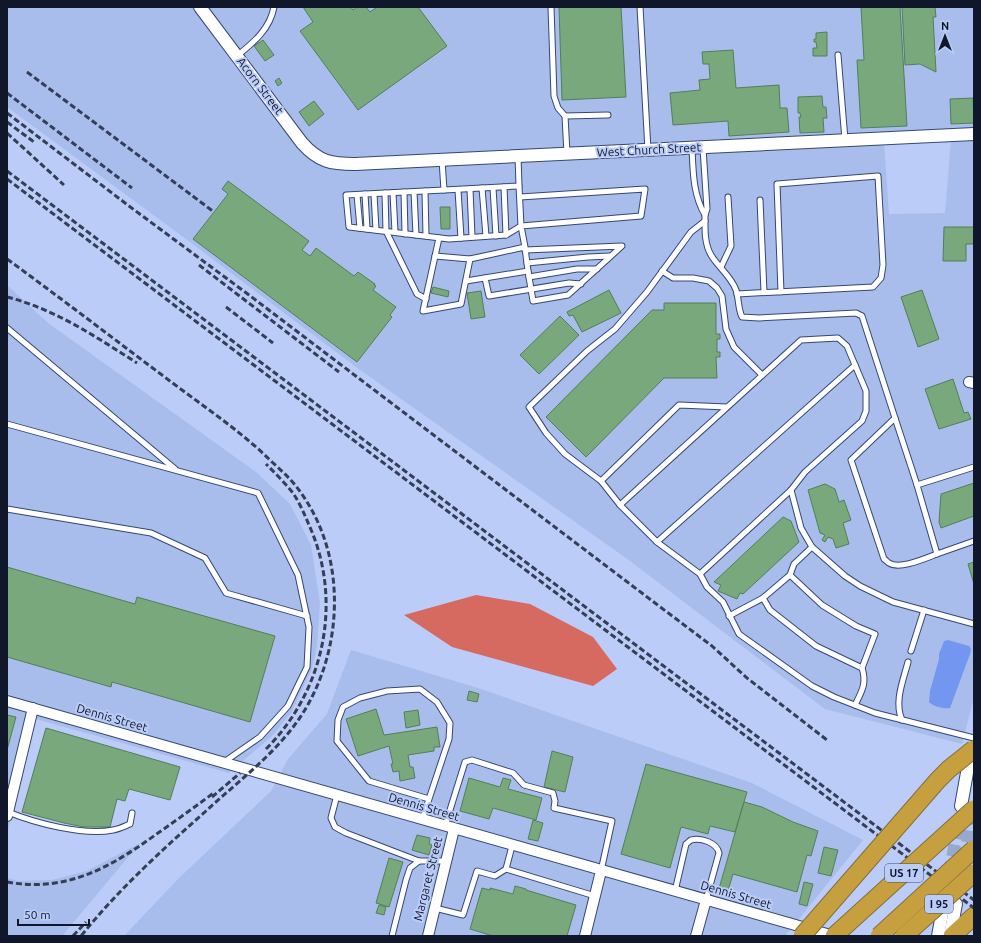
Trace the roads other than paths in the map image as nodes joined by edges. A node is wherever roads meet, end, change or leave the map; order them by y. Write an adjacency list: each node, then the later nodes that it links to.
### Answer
1 (200, 7): 6 (street, Acorn Street)
2 (274, 7): 6 (lane)
3 (551, 7): 8 (lane)
4 (640, 7): 12 (lane)
5 (838, 55): 10 (lane)
6 (237, 56): 16 (street, Acorn Street)
7 (608, 115): 8 (lane)
8 (565, 116): 13 (lane)
9 (974, 134): 10 (street, West Church Street)
10 (845, 140): 11 (street, West Church Street)
11 (697, 147): 12 (street, West Church Street); 35 (lane); 35 (lane)
12 (648, 150): 13 (street, West Church Street)
13 (567, 154): 14 (street, West Church Street)
14 (518, 156): 15 (street, West Church Street); 17 (lane)
15 (442, 159): 16 (street, West Church Street); 22 (lane)
16 (324, 161)
17 (519, 186): 18 (lane); 32 (lane)
18 (504, 187): 20 (lane); 45 (lane)
19 (482, 188): 20 (lane); 21 (lane); 47 (lane)
20 (493, 188): 48 (lane)
21 (470, 189): 23 (lane); 49 (lane)
22 (444, 190): 23 (lane); 24 (lane)
23 (458, 190): 51 (lane)
24 (424, 191): 26 (lane); 46 (lane)
25 (404, 192): 26 (lane); 28 (lane); 43 (lane)
26 (414, 192): 44 (lane)
27 (384, 193): 28 (lane); 30 (lane); 41 (lane)
28 (393, 193): 42 (lane)
29 (365, 194): 30 (lane); 31 (lane); 39 (lane)
30 (374, 194): 40 (lane)
31 (356, 195): 38 (lane); 38 (lane)
32 (520, 197): 37 (lane); 37 (lane)
33 (728, 197): 57 (lane)
34 (760, 200): 65 (lane)
35 (705, 215): 36 (lane)
36 (705, 221): 57 (lane); 59 (lane)
37 (521, 226): 45 (lane); 52 (lane)
38 (360, 228): 39 (lane)
39 (367, 229): 40 (lane)
40 (376, 230): 41 (lane)
41 (386, 231): 42 (lane); 68 (lane)
42 (395, 232): 43 (lane)
43 (405, 234): 44 (lane)
44 (416, 235): 46 (lane)
45 (506, 235): 48 (lane)
46 (426, 236): 50 (lane)
47 (486, 236): 48 (lane); 49 (lane)
48 (496, 236)
49 (472, 237): 51 (lane)
50 (439, 238): 51 (lane); 53 (lane)
51 (461, 238)
52 (525, 248): 54 (lane); 55 (lane); 56 (lane)
53 (435, 256): 55 (lane); 68 (lane)
54 (610, 256): 56 (lane); 58 (lane)
55 (470, 259): 62 (lane)
56 (527, 263): 60 (lane)
57 (721, 267): 67 (lane)
58 (597, 269): 60 (lane); 63 (lane)
59 (662, 271): 71 (lane); 77 (lane)
60 (528, 274): 61 (lane); 64 (lane)
61 (485, 278): 62 (lane); 64 (lane)
62 (466, 281): 68 (lane)
63 (581, 284): 64 (lane); 64 (lane)
64 (531, 289)
65 (764, 292): 66 (lane); 67 (lane)
66 (781, 292): 66 (lane)
67 (737, 294): 73 (lane)
68 (426, 299)
69 (7, 328): 76 (lane)
70 (855, 364): 71 (lane); 79 (lane); 83 (lane)
71 (762, 375): 72 (lane)
72 (727, 407): 77 (lane); 80 (lane)
73 (895, 418): 78 (lane); 85 (lane)
74 (7, 424): 76 (lane)
75 (974, 467): 78 (lane)
76 (177, 471): 90 (lane)
77 (601, 481): 80 (lane)
78 (917, 485): 85 (lane)
79 (791, 490): 84 (lane); 86 (lane)
80 (620, 505): 83 (lane)
81 (7, 509): 90 (lane)
82 (974, 541): 85 (lane)
83 (657, 542): 86 (lane)
84 (812, 547): 87 (lane); 89 (lane)
85 (937, 554)
86 (700, 574): 91 (lane)
87 (790, 575): 88 (lane); 95 (lane)
88 (763, 598): 91 (lane); 95 (lane)
89 (924, 610): 92 (lane); 93 (lane)
90 (307, 616): 102 (lane)
91 (729, 616): 97 (lane)
92 (974, 624)
93 (910, 651)
94 (908, 662): 99 (lane)
95 (862, 668): 97 (lane)
96 (7, 701): 98 (street, Dennis Street)
97 (855, 705): 99 (lane)
98 (33, 708): 102 (street, Dennis Street); 107 (street)
99 (902, 720): 100 (lane)
100 (974, 738)
101 (974, 750): 105 (street); 129 (highway, bridge)
102 (223, 763): 103 (street, Dennis Street)
103 (337, 796): 108 (street, Dennis Street); 112 (lane)
104 (429, 799): 104 (lane); 108 (lane)
105 (970, 808): 130 (highway, US 17, bridge)
106 (132, 813): 107 (lane)
107 (8, 814)
108 (422, 820): 109 (street, Dennis Street)
109 (450, 828): 110 (street, Dennis Street); 113 (street, Margaret Street); 115 (lane)
110 (512, 846): 114 (lane); 115 (street, Dennis Street)
111 (974, 849): 131 (highway, I 95, bridge)
112 (419, 861): 113 (lane); 125 (lane)
113 (446, 861): 122 (street, Margaret Street)
114 (506, 869): 118 (lane); 122 (lane)
115 (601, 871): 117 (street, Dennis Street); 118 (street)
116 (974, 872): 132 (highway, I 95, bridge)
117 (675, 891): 120 (street, Dennis Street); 120 (lane)
118 (595, 896): 127 (street)
119 (945, 896): 133 (street)
120 (706, 900): 128 (street); 130 (street, Dennis Street)
121 (956, 904): 134 (street)
122 (435, 908): 126 (street, Margaret Street)
123 (974, 916): 134 (highway)
124 (974, 929): 135 (highway)
125 (392, 936)
126 (428, 936)
127 (585, 936)
128 (696, 936)
129 (802, 936)
130 (834, 936)
131 (879, 936)
132 (904, 936)
133 (938, 936)
134 (951, 936)
135 (964, 936)

